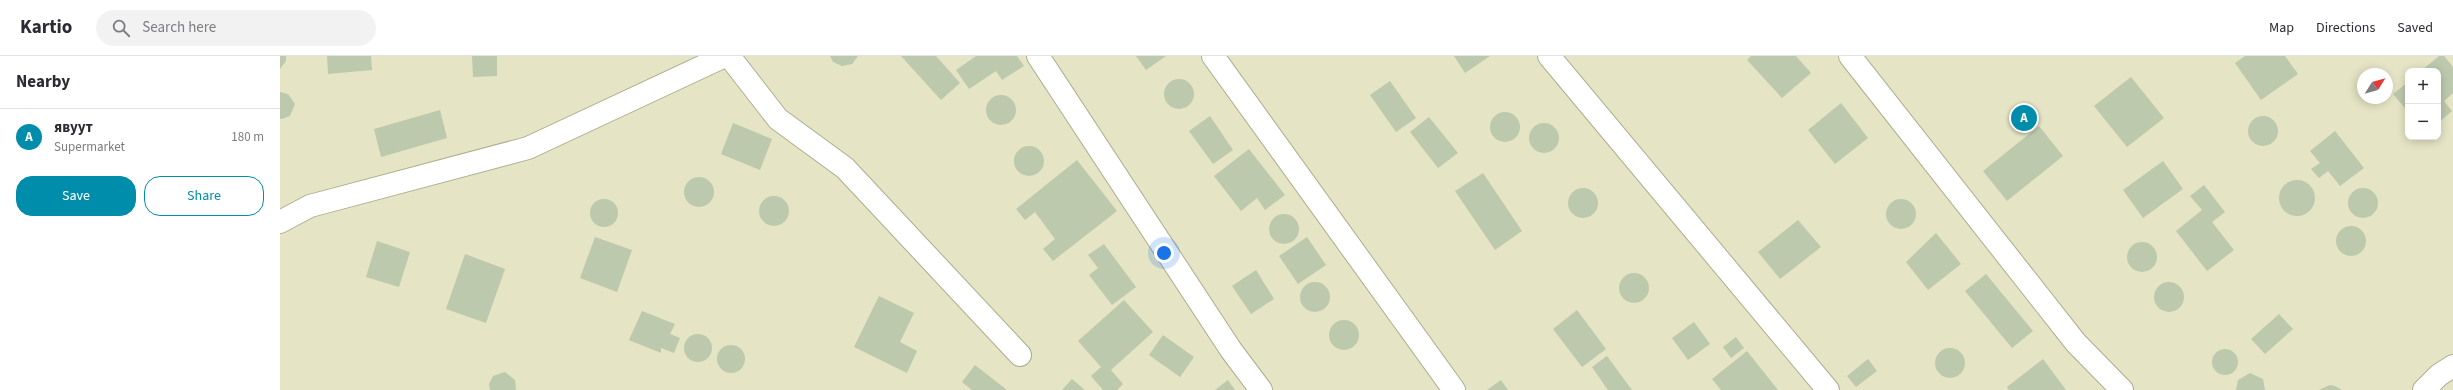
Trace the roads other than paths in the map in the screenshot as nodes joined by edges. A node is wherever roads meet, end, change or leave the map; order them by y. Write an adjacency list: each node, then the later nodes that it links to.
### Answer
1 (725, 56): 7 (street)
2 (729, 56): 8 (street)
3 (1038, 56): 10 (street)
4 (1213, 56): 11 (street)
5 (1549, 56): 12 (street)
6 (1850, 56): 13 (street)
7 (280, 222)
8 (1020, 355)
9 (2453, 366): 14 (street)
10 (1261, 390)
11 (1454, 390)
12 (1828, 390)
13 (2122, 390)
14 (2424, 390)

